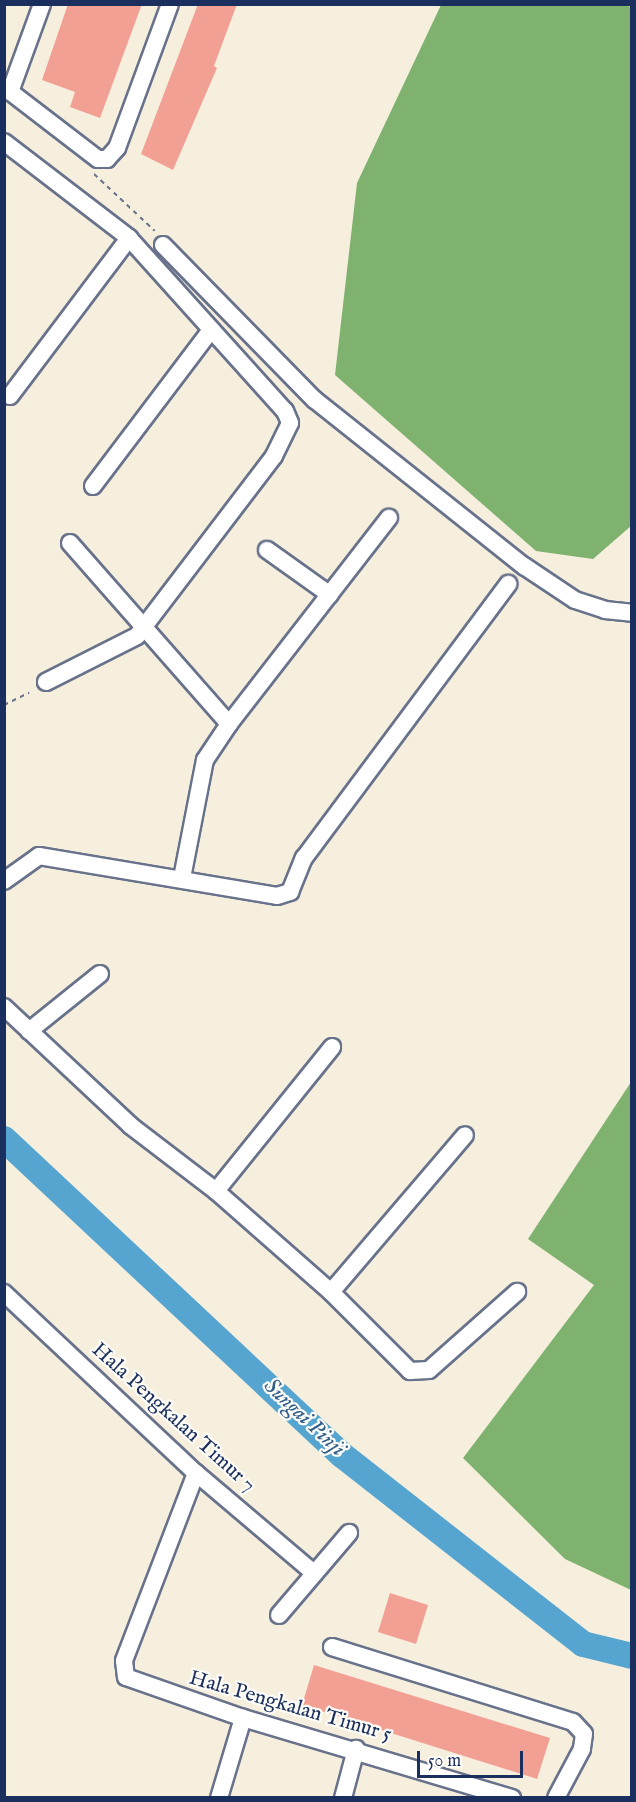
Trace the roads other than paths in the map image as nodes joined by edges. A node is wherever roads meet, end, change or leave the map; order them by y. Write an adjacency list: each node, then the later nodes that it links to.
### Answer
1 (42, 4): 3 (street)
2 (170, 4): 3 (street)
3 (7, 89)
4 (4, 142): 5 (street)
5 (129, 238): 7 (street); 8 (street)
6 (163, 245): 15 (street)
7 (211, 330): 9 (street); 16 (street)
8 (10, 396)
9 (93, 486)
10 (389, 518): 14 (street)
11 (70, 543): 16 (street)
12 (267, 550): 14 (street)
13 (508, 584): 19 (street)
14 (330, 595): 18 (street)
15 (632, 614)
16 (144, 627): 17 (street); 18 (street)
17 (46, 682)
18 (229, 724): 19 (street)
19 (182, 878): 20 (street)
20 (4, 881)
21 (100, 974): 23 (street)
22 (4, 1007): 23 (street)
23 (30, 1031): 26 (street)
24 (332, 1047): 26 (street)
25 (465, 1134): 27 (street)
26 (216, 1191): 27 (street)
27 (331, 1292): 28 (street)
28 (517, 1292)
29 (4, 1293): 30 (street, Hala Pengkalan Timur 7)
30 (196, 1473): 32 (street, Hala Pengkalan Timur 7); 35 (street, Hala Pengkalan Timur 5)
31 (349, 1533): 32 (street)
32 (314, 1573): 33 (street)
33 (279, 1615)
34 (332, 1647): 41 (street)
35 (243, 1718): 36 (street, Hala Pengkalan Timur 5); 38 (street)
36 (356, 1749): 37 (street, Hala Pengkalan Timur 5); 39 (street)
37 (466, 1791): 40 (street, Hala Pengkalan Timur 5)
38 (219, 1797)
39 (343, 1797)
40 (512, 1797)
41 (556, 1797)

